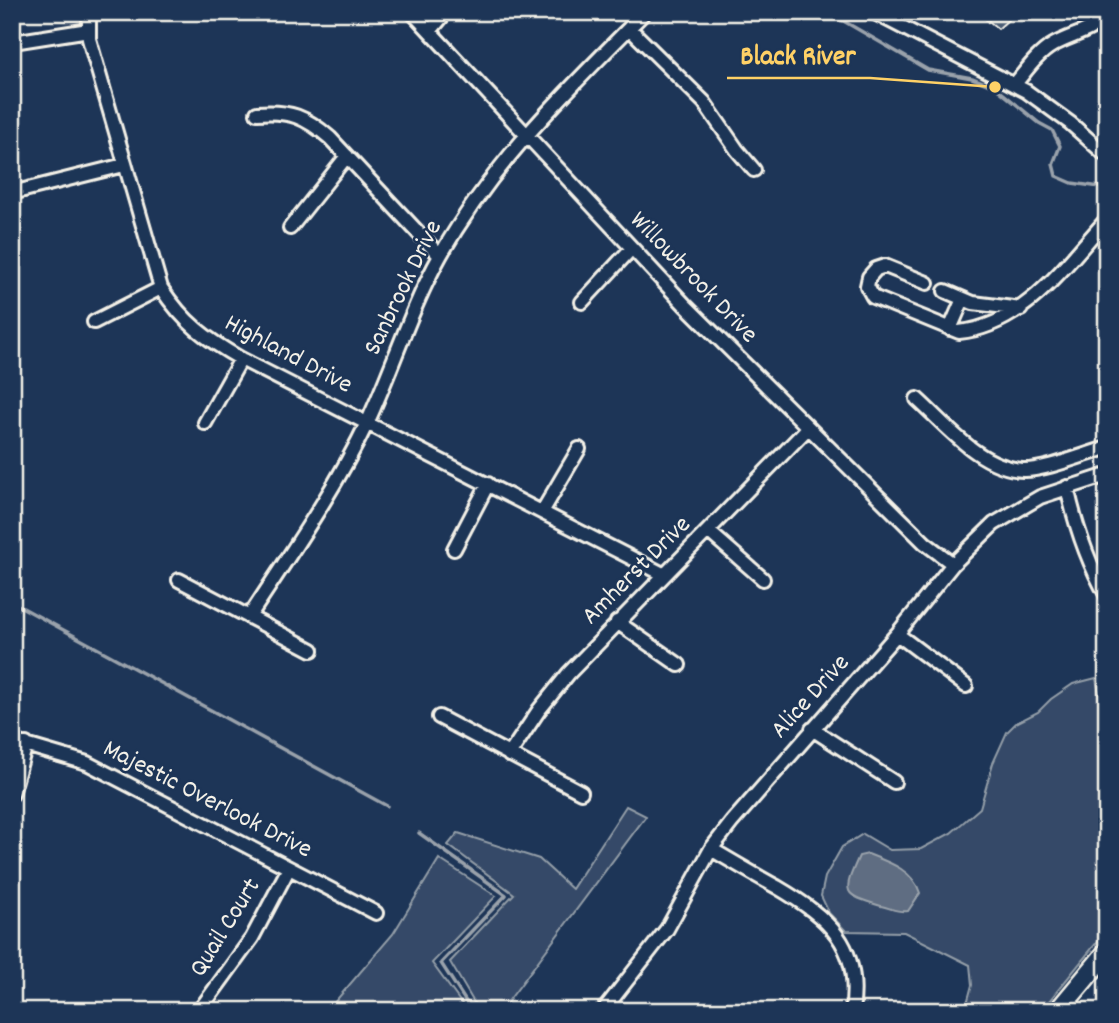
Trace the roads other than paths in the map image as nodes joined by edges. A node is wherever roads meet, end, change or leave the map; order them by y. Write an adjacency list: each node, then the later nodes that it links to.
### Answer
1 (89, 12): 9 (street, Highland Drive)
2 (412, 12): 10 (street, Willowbrook Drive)
3 (446, 12): 10 (street)
4 (645, 12): 8 (street, Sanbrook Drive)
5 (873, 12): 7 (street)
6 (1107, 16): 12 (street)
7 (886, 17): 12 (street)
8 (629, 28): 14 (street, Sanbrook Drive); 18 (street)
9 (89, 30): 11 (street); 17 (street, Highland Drive)
10 (431, 30): 14 (street, Willowbrook Drive)
11 (13, 42)
12 (1014, 85): 16 (street)
13 (257, 113): 15 (street)
14 (527, 134): 22 (street, Willowbrook Drive); 23 (street, Sanbrook Drive)
15 (347, 156): 21 (street); 23 (street)
16 (1107, 156)
17 (124, 165): 19 (street); 25 (street, Highland Drive)
18 (754, 170)
19 (12, 193)
20 (1107, 219): 29 (street)
21 (290, 228)
22 (632, 248): 28 (street); 36 (street, Willowbrook Drive)
23 (440, 256): 34 (street, Sanbrook Drive)
24 (927, 283): 31 (street)
25 (161, 288): 30 (street); 32 (street, Highland Drive)
26 (945, 291): 27 (street)
27 (963, 299): 29 (street); 31 (street)
28 (582, 302)
29 (1022, 309): 31 (street)
30 (94, 322)
31 (950, 329)
32 (241, 359): 34 (street, Highland Drive); 35 (street)
33 (918, 399): 37 (street)
34 (367, 422): 40 (street, Highland Drive); 50 (street, Sanbrook Drive)
35 (205, 423)
36 (807, 428): 43 (street, Amherst Drive); 45 (street, Willowbrook Drive)
37 (1107, 448)
38 (579, 449): 42 (street)
39 (1107, 475): 41 (street, Alice Drive)
40 (488, 484): 42 (street, Highland Drive); 44 (street)
41 (1067, 487): 45 (street, Alice Drive); 49 (street)
42 (542, 512): 46 (street, Highland Drive)
43 (708, 531): 46 (street, Amherst Drive); 47 (street)
44 (454, 549)
45 (953, 564): 52 (street, Alice Drive)
46 (663, 574): 51 (street, Amherst Drive)
47 (764, 579)
48 (179, 580): 50 (street)
49 (1107, 596)
50 (249, 617): 53 (street)
51 (617, 622): 54 (street); 60 (street, Amherst Drive)
52 (897, 634): 55 (street); 57 (street, Alice Drive)
53 (312, 650)
54 (679, 665)
55 (966, 686)
56 (439, 718): 60 (street)
57 (812, 729): 61 (street); 64 (street, Alice Drive)
58 (12, 741): 59 (street, Majestic Overlook Drive)
59 (26, 744): 63 (street); 65 (street, Majestic Overlook Drive)
60 (509, 754): 62 (street)
61 (894, 782)
62 (581, 792)
63 (12, 794)
64 (711, 849): 69 (street, Alice Drive); 70 (street)
65 (289, 868): 66 (street, Majestic Overlook Drive); 68 (street, Quail Court)
66 (376, 914)
67 (1107, 952): 71 (highway)
68 (199, 1011)
69 (603, 1011)
70 (852, 1011)
71 (1058, 1011)

